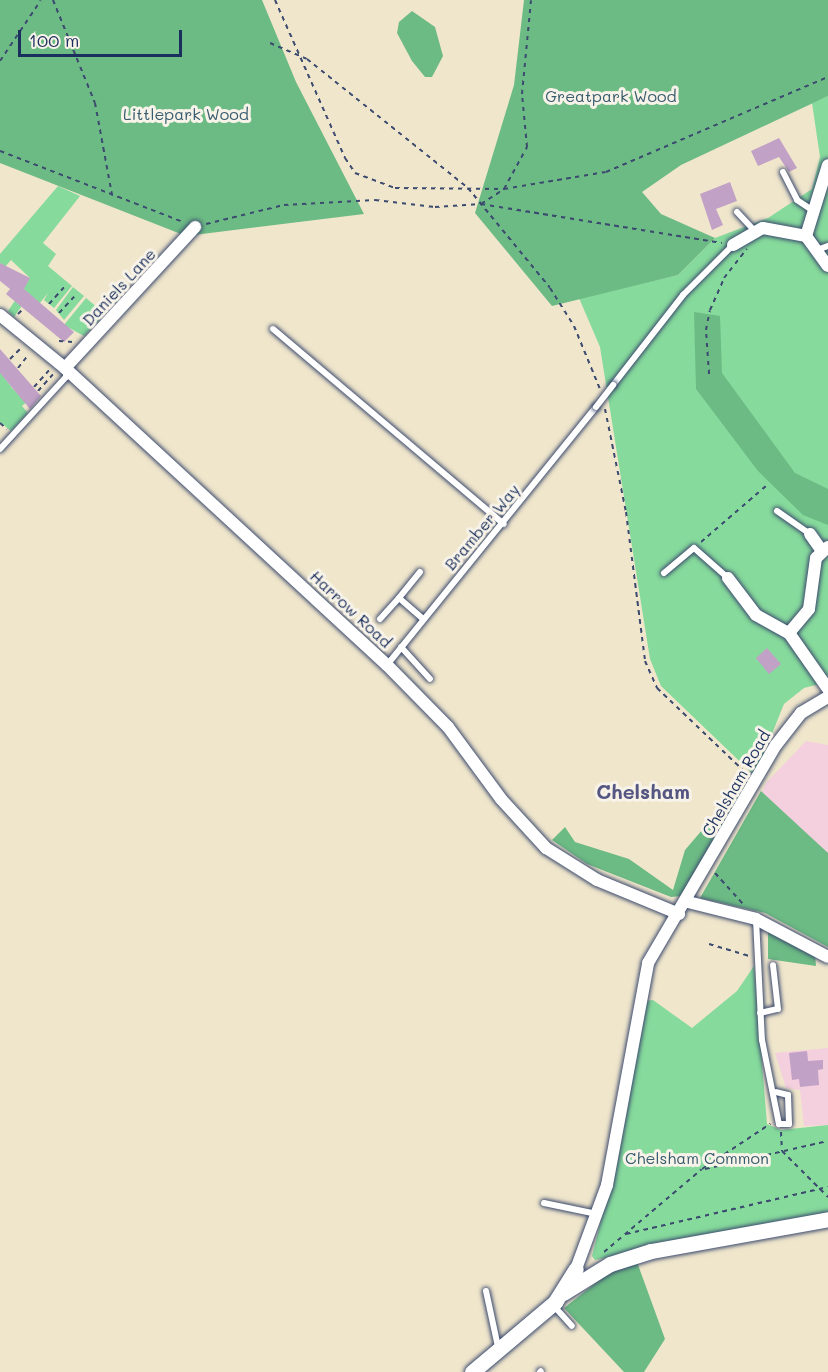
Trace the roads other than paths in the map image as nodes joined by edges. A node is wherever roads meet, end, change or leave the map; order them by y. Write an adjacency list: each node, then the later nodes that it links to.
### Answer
1 (828, 165): 3 (street)
2 (783, 172): 3 (lane)
3 (812, 210): 7 (street)
4 (737, 212): 6 (lane)
5 (195, 227): 13 (street, Daniels Lane)
6 (754, 230): 7 (street); 8 (street)
7 (806, 236): 9 (street)
8 (737, 242): 16 (lane, Bramber Way, bridge)
9 (822, 248): 10 (street)
10 (828, 266)
11 (0, 315): 13 (street, Harrow Road)
12 (273, 329): 16 (lane)
13 (58, 368): 14 (lane); 27 (street, Harrow Road)
14 (0, 449)
15 (777, 511): 17 (lane)
16 (504, 524): 24 (lane, Bramber Way)
17 (810, 534): 18 (street)
18 (824, 548): 25 (street)
19 (420, 572): 22 (lane)
20 (664, 573): 21 (lane)
21 (728, 578): 25 (street)
22 (399, 598): 23 (lane); 24 (lane)
23 (380, 619)
24 (423, 619): 26 (lane, Bramber Way)
25 (789, 633): 29 (street)
26 (401, 647): 27 (lane, Bramber Way); 28 (lane)
27 (387, 665): 32 (street, Harrow Road)
28 (430, 680)
29 (828, 689)
30 (828, 697): 31 (street, Chelsham Road)
31 (688, 902): 32 (street); 33 (street)
32 (679, 914): 39 (street)
33 (756, 919): 34 (street); 36 (lane)
34 (828, 957)
35 (773, 965): 36 (lane)
36 (760, 1013): 37 (lane)
37 (776, 1092): 37 (lane)
38 (544, 1203): 39 (lane)
39 (598, 1214): 41 (street)
40 (828, 1219): 43 (street)
41 (576, 1269): 43 (street)
42 (486, 1291): 45 (lane)
43 (558, 1299): 44 (lane); 45 (street)
44 (572, 1326)
45 (499, 1351): 46 (street)
46 (472, 1372)

